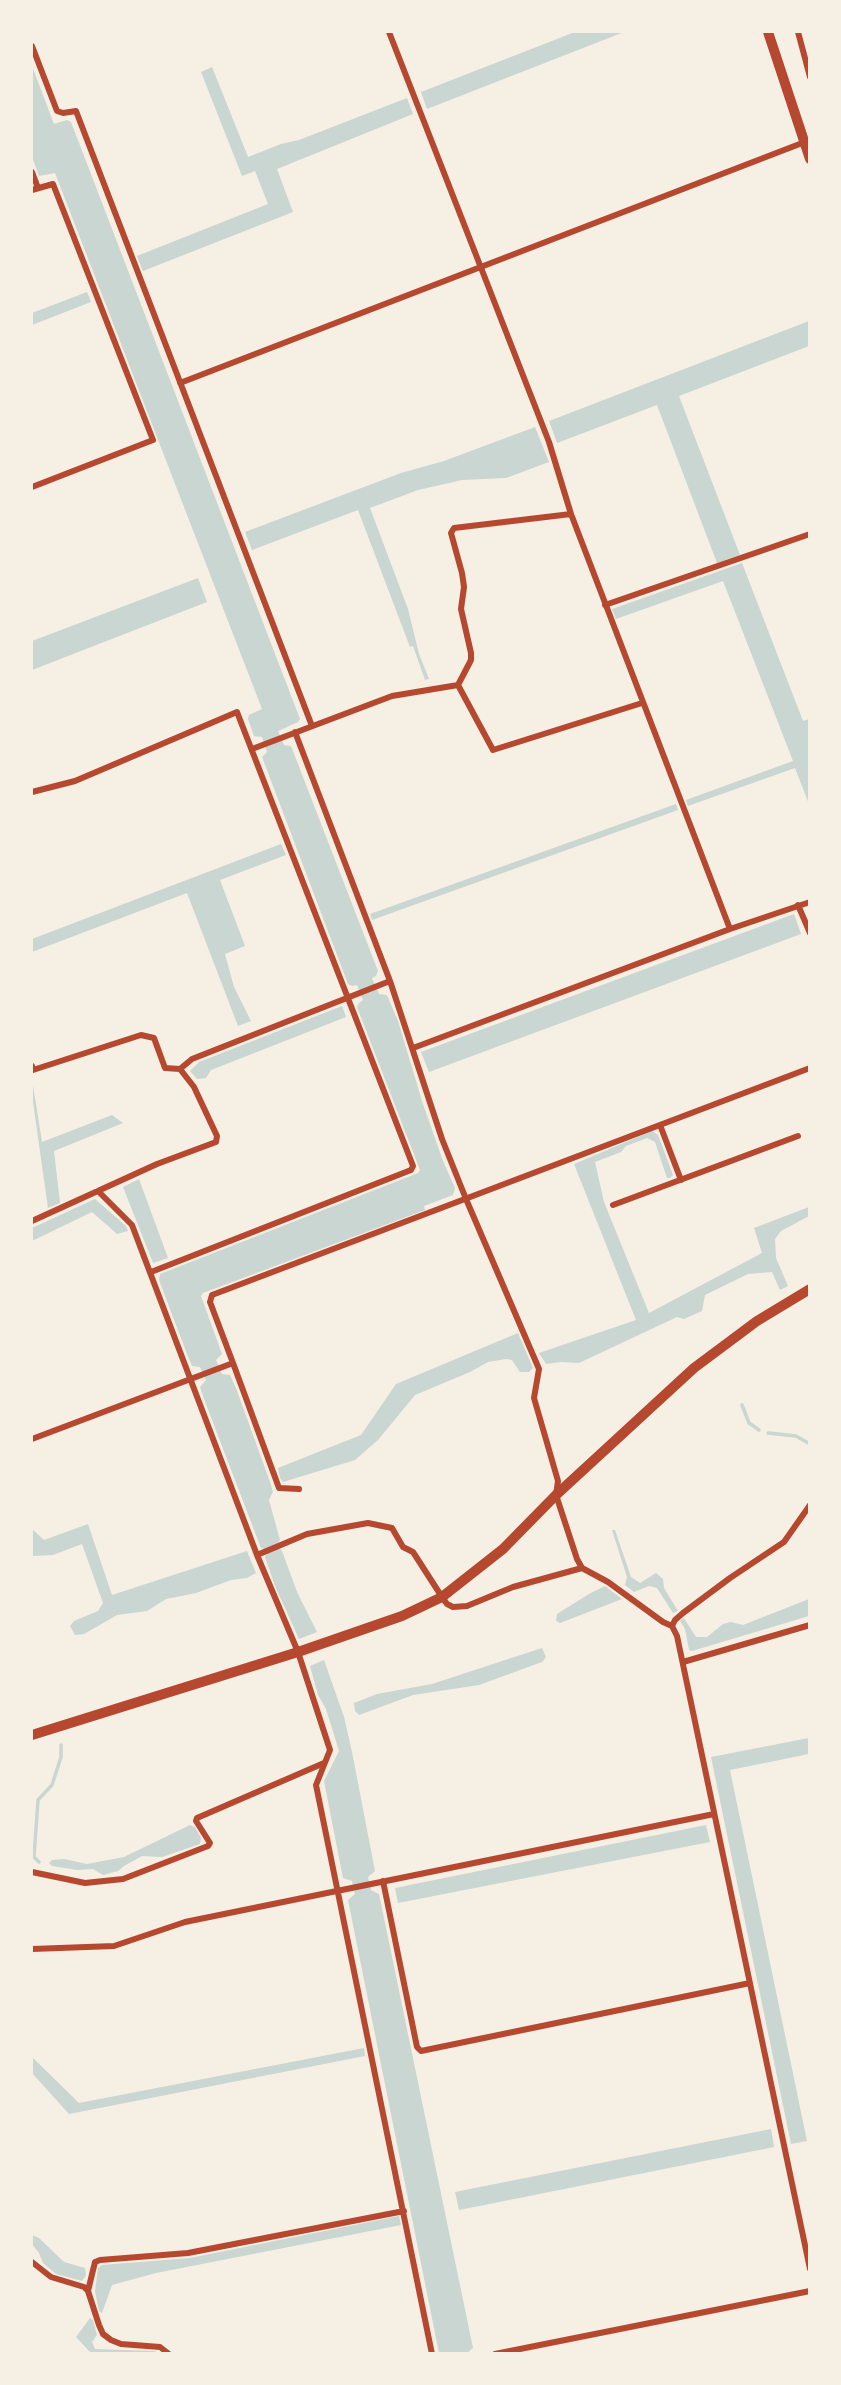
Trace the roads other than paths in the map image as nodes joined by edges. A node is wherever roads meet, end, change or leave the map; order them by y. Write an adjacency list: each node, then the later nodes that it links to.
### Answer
1 (389, 32): 10 (street)
2 (768, 32): 6 (highway)
3 (798, 32): 5 (street)
4 (32, 46): 11 (street)
5 (810, 77)
6 (806, 141): 7 (highway); 10 (street)
7 (810, 159)
8 (32, 172): 9 (street)
9 (35, 189): 12 (street)
10 (481, 267): 11 (street); 13 (street)
11 (180, 383): 18 (street)
12 (32, 487)
13 (571, 514): 15 (street); 16 (street)
14 (810, 534): 15 (street)
15 (605, 605): 17 (street)
16 (458, 685): 17 (street); 18 (street)
17 (642, 703): 24 (street)
18 (312, 726): 19 (street)
19 (295, 732): 20 (street); 26 (street)
20 (252, 749): 21 (street); 27 (street)
21 (32, 792)
22 (810, 902): 23 (street)
23 (798, 905): 24 (street); 25 (street)
24 (730, 929): 28 (street)
25 (810, 933)
26 (390, 981): 27 (street); 28 (street)
27 (348, 998): 31 (street); 39 (street)
28 (412, 1048): 36 (street)
29 (32, 1066): 31 (street)
30 (810, 1068): 32 (street)
31 (180, 1069): 35 (street)
32 (660, 1125): 34 (street); 36 (street)
33 (797, 1136): 34 (street)
34 (681, 1180): 37 (street)
35 (98, 1191): 38 (street); 39 (street)
36 (466, 1199): 41 (street); 45 (street)
37 (613, 1205)
38 (32, 1221)
39 (151, 1272): 42 (street)
40 (810, 1289): 45 (highway)
41 (233, 1363): 42 (street); 44 (street)
42 (192, 1379): 43 (street); 47 (street)
43 (32, 1439)
44 (299, 1489)
45 (556, 1495): 48 (street); 49 (highway)
46 (810, 1505): 51 (street)
47 (260, 1554): 49 (street); 52 (street)
48 (582, 1568): 49 (street); 51 (street)
49 (442, 1597): 52 (highway)
50 (810, 1625): 53 (street)
51 (672, 1626): 53 (street)
52 (298, 1653): 54 (highway); 55 (street)
53 (683, 1662): 56 (street)
54 (32, 1735)
55 (324, 1763): 57 (street); 59 (street)
56 (714, 1814): 58 (street); 61 (street)
57 (32, 1872)
58 (383, 1881): 59 (street); 61 (street)
59 (339, 1889): 60 (street); 62 (street)
60 (32, 1949)
61 (750, 1983): 64 (street)
62 (404, 2211): 65 (street); 68 (street)
63 (32, 2262): 65 (street)
64 (810, 2269)
65 (88, 2291): 67 (street)
66 (810, 2291): 69 (street)
67 (170, 2354)
68 (432, 2354)
69 (495, 2354)

